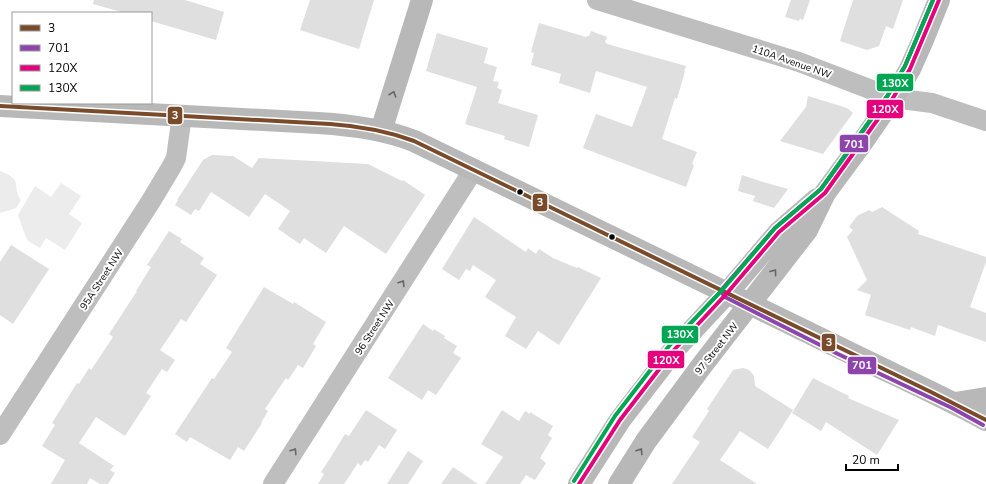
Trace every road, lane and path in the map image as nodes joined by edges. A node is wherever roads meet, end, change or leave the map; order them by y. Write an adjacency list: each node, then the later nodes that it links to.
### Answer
1 (422, 0): 8 (main road, one-way to 1)
2 (597, 0): 4 (street, 110A Avenue NW)
3 (939, 0): 4 (main road, 97 Street NW)
4 (893, 98): 7 (street, 110A Avenue NW); 10 (main road, 97 Street NW)
5 (0, 106): 6 (main road)
6 (182, 115): 8 (main road); 16 (street, 95A Street NW)
7 (986, 121)
8 (380, 131): 9 (main road)
9 (474, 170): 11 (main road); 17 (street, 96 Street NW, one-way to 9)
10 (825, 193): 11 (main road, 97 Street NW); 12 (main road, 97 Street NW, one-way to 10)
11 (728, 292): 12 (main road); 18 (main road, 97 Street NW)
12 (751, 303): 14 (main road); 19 (main road, 97 Street NW, one-way to 12)
13 (986, 398): 14 (main road)
14 (956, 404): 15 (main road)
15 (986, 420)
16 (0, 435)
17 (273, 484)
18 (579, 484)
19 (619, 484)

